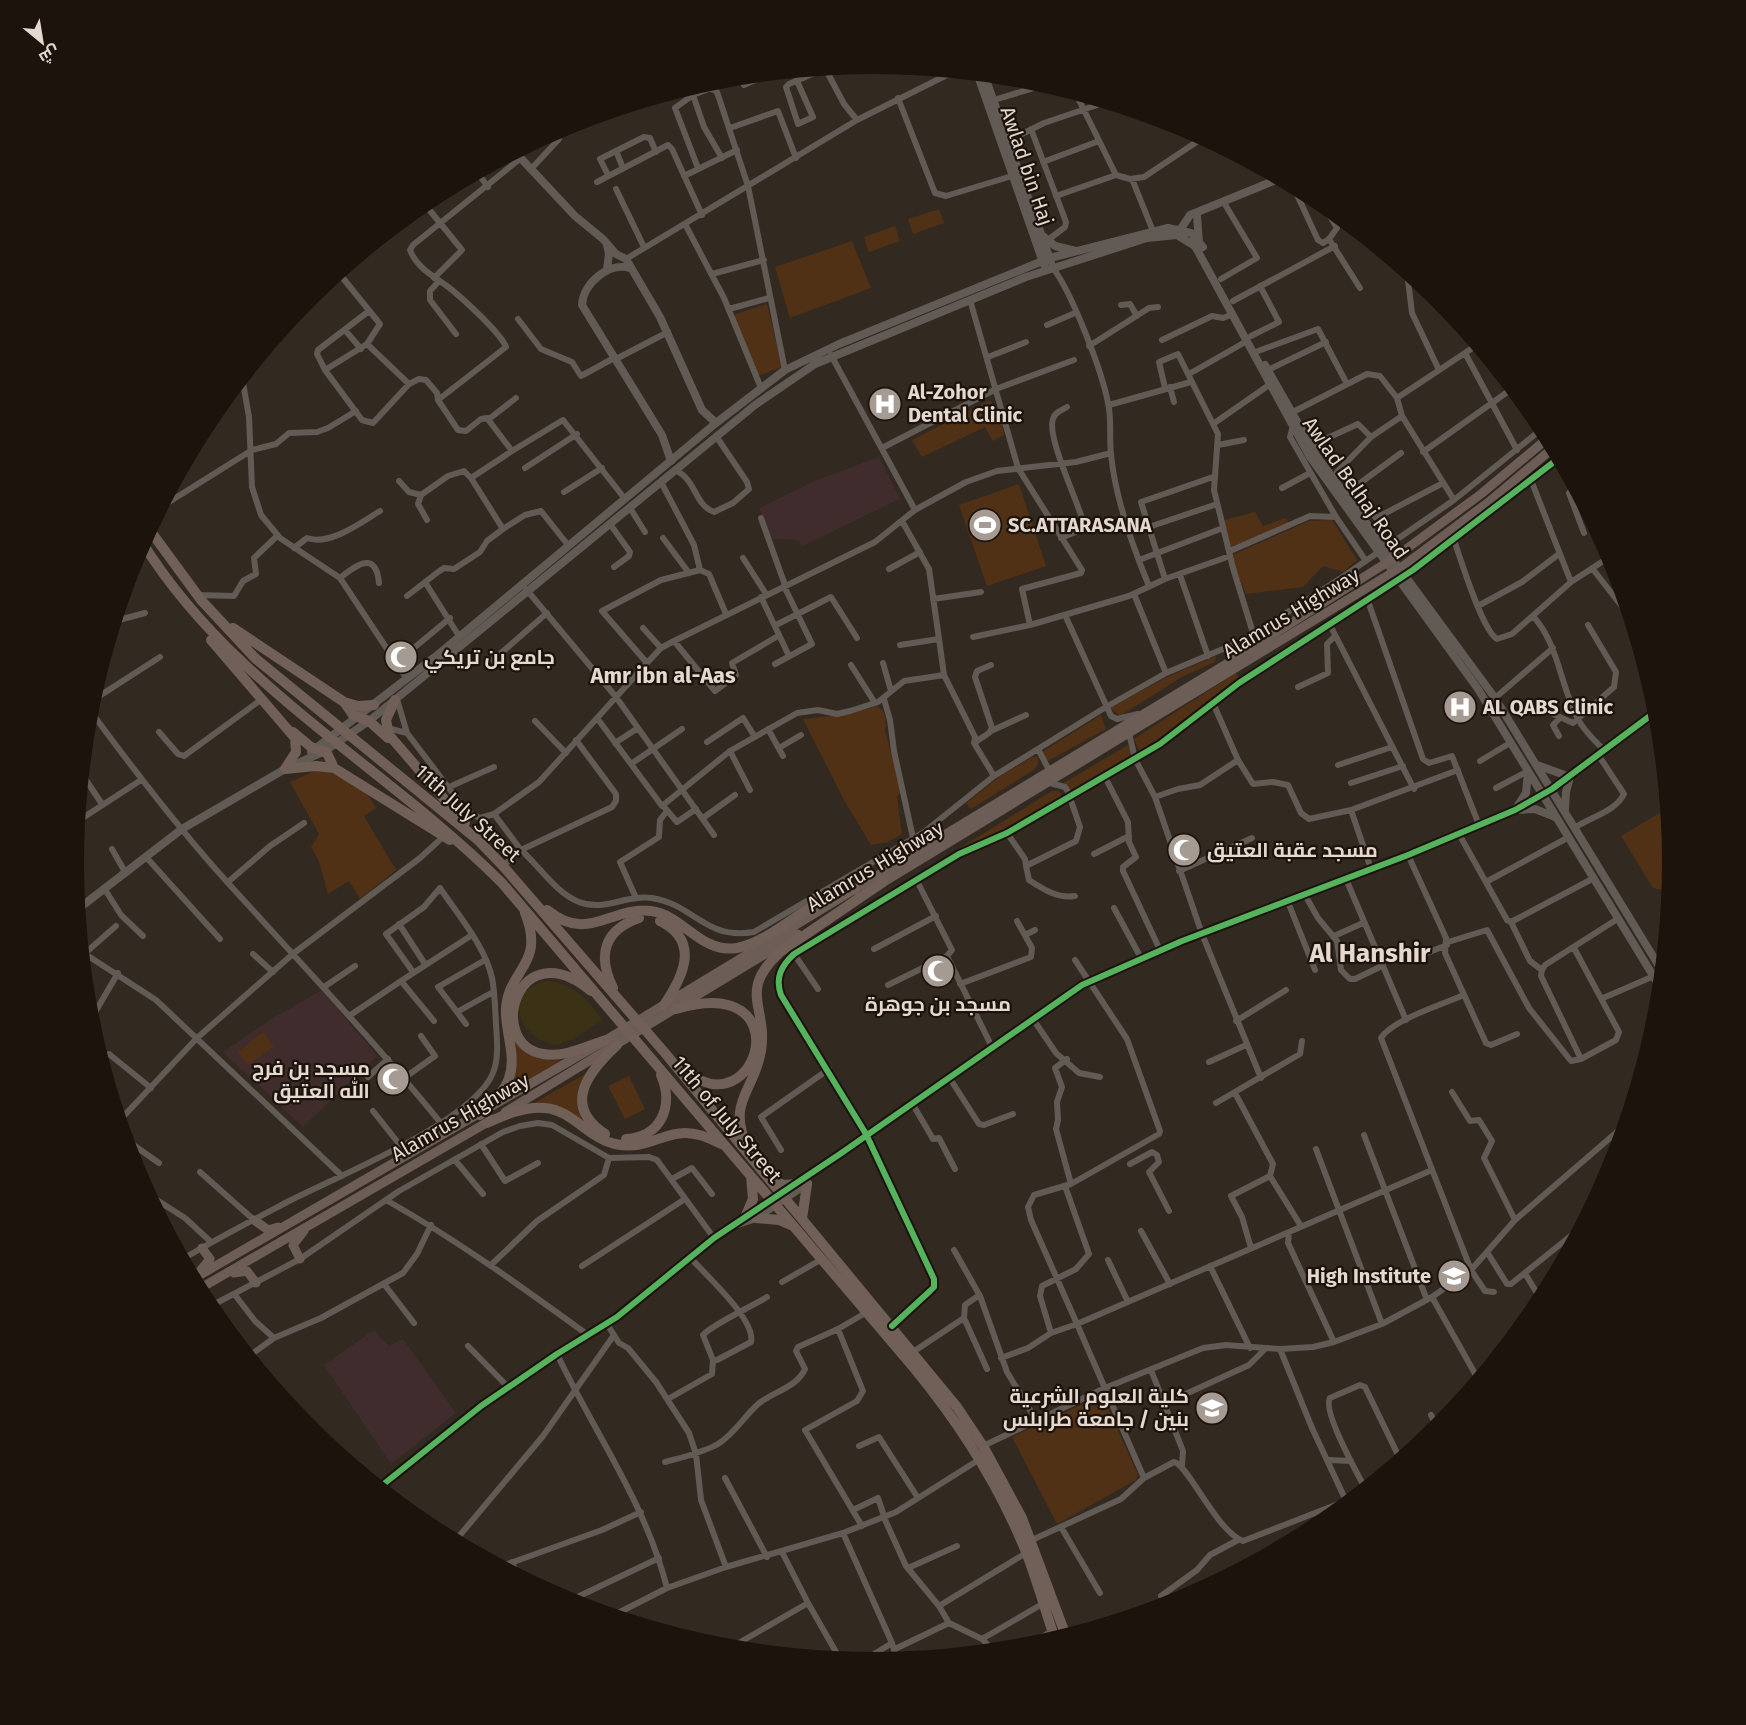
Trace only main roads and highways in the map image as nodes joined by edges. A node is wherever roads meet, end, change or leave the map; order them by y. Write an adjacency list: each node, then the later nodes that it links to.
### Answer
1 (980, 81): 5 (main road, Awlad bin Haj)
2 (987, 82): 5 (main road, Awlad bin Haj)
3 (1272, 182): 4 (main road)
4 (1194, 215): 6 (main road); 7 (main road); 8 (main road)
5 (1035, 229): 9 (main road); 10 (main road, Awlad bin Haj); 12 (main road)
6 (1156, 230): 7 (main road); 9 (main road)
7 (1181, 232): 8 (main road); 11 (main road); 13 (main road)
8 (1199, 243): 13 (main road)
9 (1086, 251): 10 (main road)
10 (1046, 259): 11 (main road, Awlad bin Haj); 12 (main road)
11 (1049, 269): 15 (main road)
12 (1016, 272): 15 (main road)
13 (1217, 275): 14 (main road, Awlad Belhaj Road); 14 (main road, Awlad Belhaj Road)
14 (1249, 339): 19 (main road, Awlad Belhaj Road); 19 (main road, Awlad Belhaj Road)
15 (830, 352): 18 (main road); 20 (main road)
16 (1541, 444): 42 (main road, Alamrus Highway)
17 (1547, 453): 41 (main road, Alamrus Highway)
18 (638, 488): 20 (main road); 23 (main road)
19 (1338, 491): 26 (main road, Awlad Belhaj Road)
20 (645, 495): 23 (main road)
21 (155, 537): 24 (highway)
22 (149, 551): 25 (highway)
23 (525, 587): 27 (main road); 28 (main road)
24 (199, 598): 28 (highway); 39 (highway, 11th July Street)
25 (190, 607): 29 (highway); 40 (highway)
26 (1436, 622): 32 (main road, Awlad Belhaj Road); 36 (main road, Awlad Belhaj Road)
27 (396, 700): 28 (main road); 30 (highway)
28 (366, 712): 30 (highway); 31 (main road)
29 (289, 728): 31 (highway); 35 (highway)
30 (393, 742): 39 (highway)
31 (316, 752): 33 (highway); 34 (highway); 35 (main road)
32 (1537, 765): 37 (main road, Awlad Belhaj Road); 37 (main road)
33 (316, 766): 34 (highway); 35 (highway)
34 (334, 768): 40 (highway)
35 (285, 769): 44 (main road)
36 (1528, 771): 38 (main road, Awlad Belhaj Road); 38 (main road)
37 (1565, 811): 46 (main road, Awlad Belhaj Road)
38 (1556, 817): 47 (main road, Awlad Belhaj Road)
39 (478, 840): 43 (highway, 11th July Street)
40 (479, 860): 45 (highway)
41 (884, 882): 51 (main road, Alamrus Highway); 58 (highway)
42 (855, 889): 43 (highway); 50 (main road, Alamrus Highway)
43 (531, 896): 48 (highway, 11th July Street)
44 (86, 903)
45 (522, 904): 49 (highway); 56 (highway)
46 (1655, 967)
47 (1655, 968)
48 (620, 1001): 50 (highway); 54 (highway, 11th of July Street)
49 (606, 1003): 52 (highway); 55 (highway, 11th of July Street)
50 (664, 1005): 52 (main road, Alamrus Highway)
51 (676, 1009): 53 (main road, Alamrus Highway); 54 (highway)
52 (606, 1040): 56 (main road, Alamrus Highway)
53 (617, 1045): 55 (highway); 56 (main road, Alamrus Highway)
54 (665, 1053): 58 (highway, 11th of July Street)
55 (656, 1063): 57 (highway, 11th of July Street)
56 (483, 1119): 57 (highway); 61 (main road, Alamrus Highway)
57 (727, 1147): 58 (highway, 11th of July Street)
58 (754, 1170): 59 (highway, 11th of July Street); 60 (highway, 11th of July Street); 63 (highway)
59 (767, 1178): 60 (highway, 11th of July Street); 63 (highway)
60 (779, 1199): 63 (highway, 11th of July Street)
61 (310, 1218): 62 (main road); 65 (main road); 67 (main road, Alamrus Highway); 69 (main road, Alamrus Highway)
62 (254, 1220)
63 (799, 1223): 71 (highway, 11th of July Street); 71 (highway, 11th of July Street)
64 (206, 1245): 66 (main road)
65 (300, 1259)
66 (199, 1272)
67 (201, 1274)
68 (256, 1283): 70 (main road)
69 (207, 1284)
70 (207, 1285)
71 (947, 1401): 72 (highway, 11th of July Street); 73 (highway, 11th of July Street)
72 (1063, 1628)
73 (1053, 1630)

